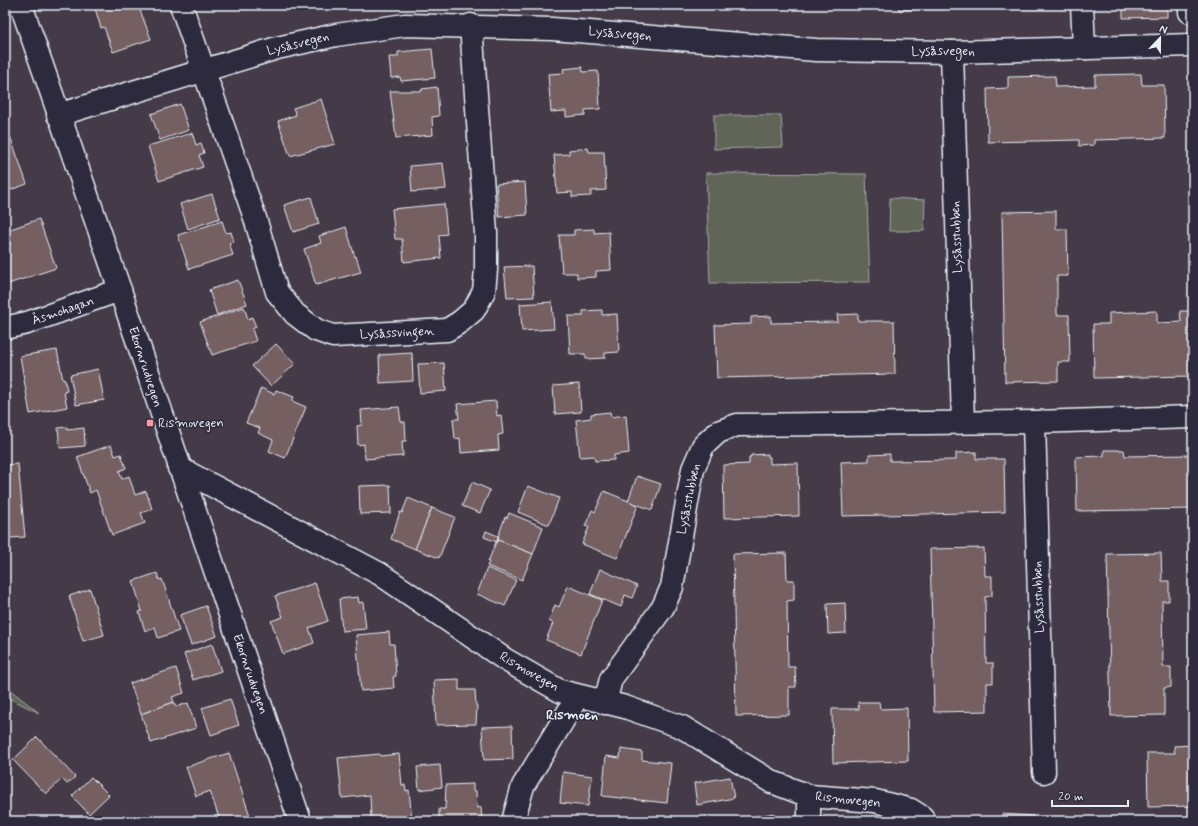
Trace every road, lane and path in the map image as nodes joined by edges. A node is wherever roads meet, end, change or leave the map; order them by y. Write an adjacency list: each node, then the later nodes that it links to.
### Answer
1 (21, 5): 9 (street, Ekornrudvegen)
2 (181, 5): 8 (street, Lysåssvingen)
3 (1082, 5): 6 (street)
4 (471, 25): 7 (street, Lysåsvegen); 8 (street, Lysåsvegen); 8 (street, Lysåssvingen)
5 (1193, 45): 6 (street, Lysåsvegen)
6 (1084, 48): 7 (street, Lysåsvegen)
7 (952, 52): 13 (street, Lysåsstubben)
8 (202, 70): 9 (street, Lysåsvegen)
9 (58, 115): 10 (street, Ekornrudvegen)
10 (120, 290): 11 (street, Åsmohagan); 15 (street, Ekornrudvegen)
11 (5, 328)
12 (1193, 417): 14 (street, Lysåsstubben)
13 (963, 422): 14 (street, Lysåsstubben); 17 (street, Lysåsstubben)
14 (1034, 422): 18 (street, Lysåsstubben)
15 (179, 468): 16 (street, Rismovegen); 20 (street, Ekornrudvegen)
16 (578, 696): 17 (street, Rismovegen); 21 (street)
17 (605, 703): 19 (street, Rismovegen)
18 (1044, 772)
19 (810, 796): 22 (street); 23 (street, Rismovegen)
20 (300, 821)
21 (513, 821)
22 (809, 821)
23 (924, 821)

